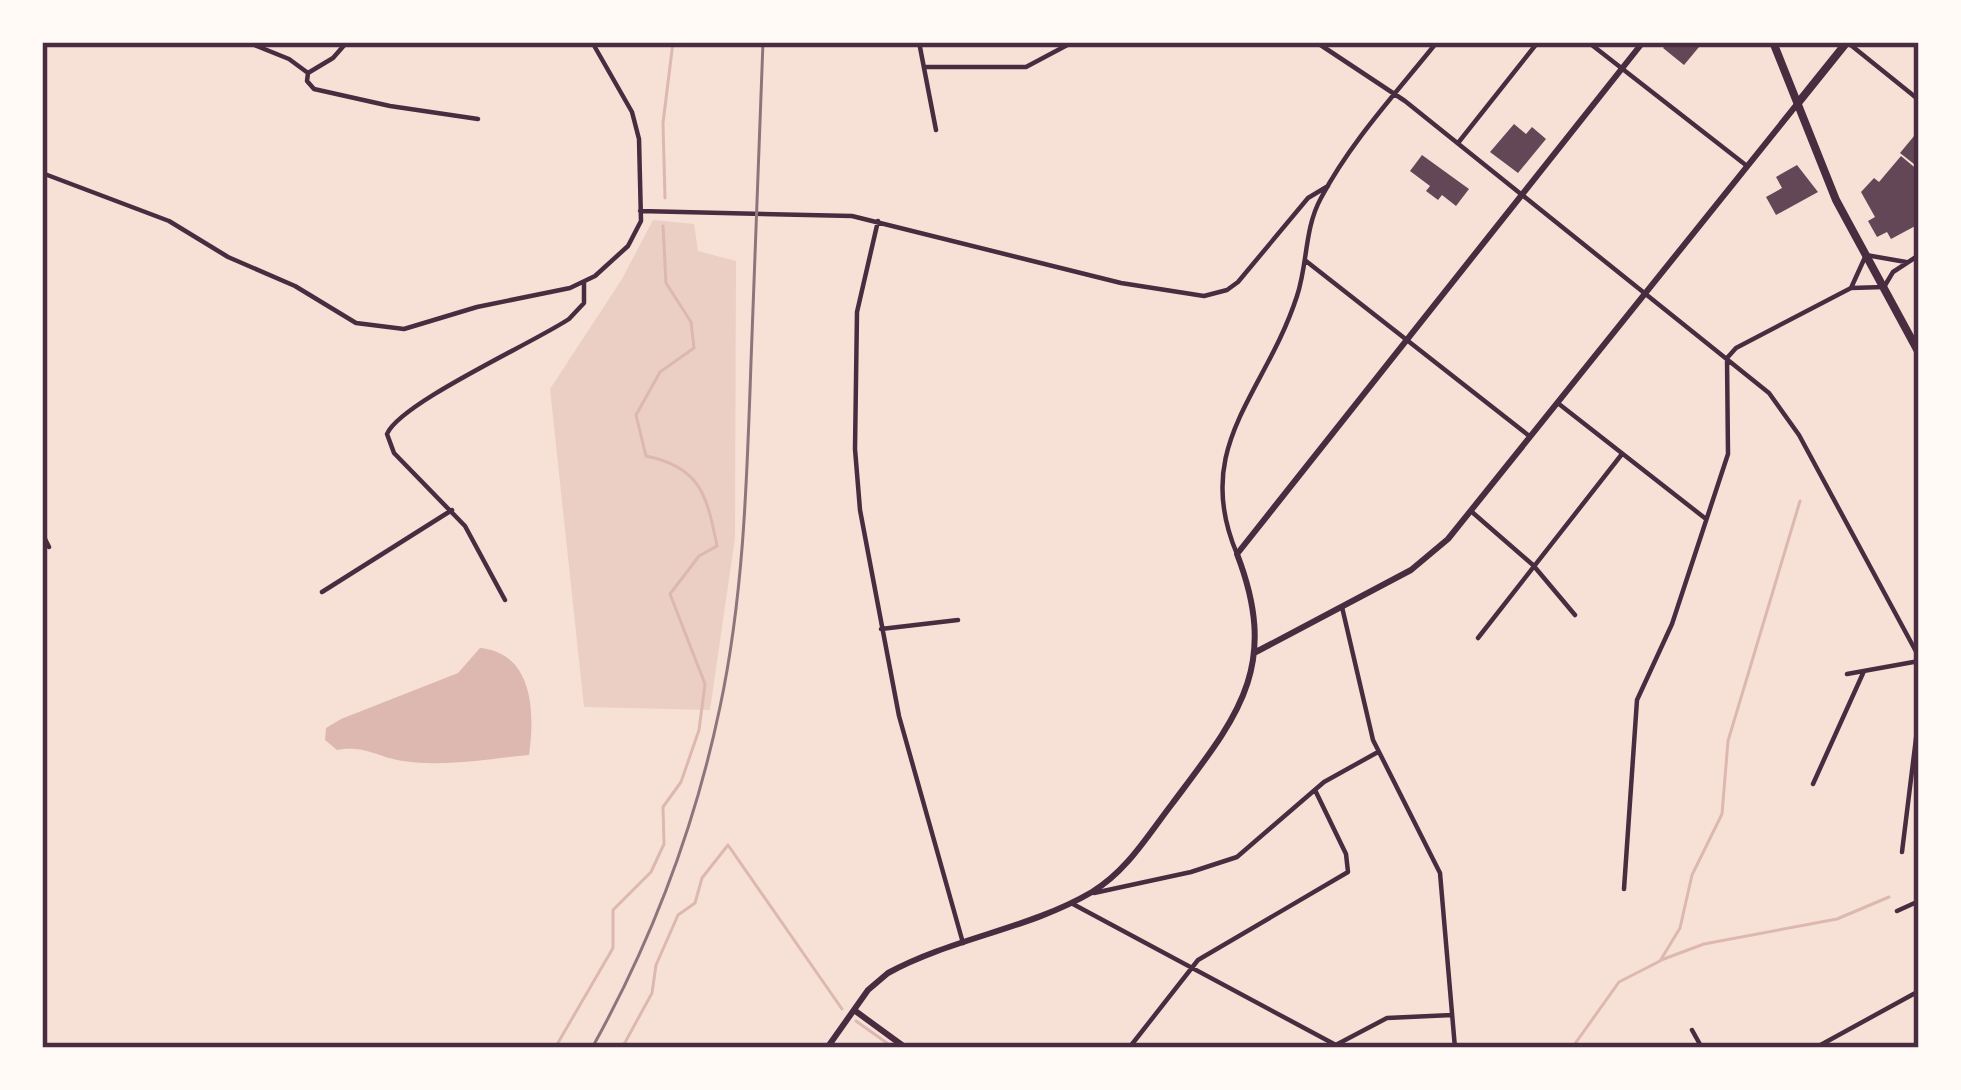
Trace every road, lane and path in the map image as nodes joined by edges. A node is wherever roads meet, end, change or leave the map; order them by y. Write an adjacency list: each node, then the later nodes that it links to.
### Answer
1 (247, 42): 15 (street)
2 (346, 42): 15 (street)
3 (592, 42): 26 (street)
4 (919, 42): 13 (street)
5 (1073, 42): 13 (street)
6 (1316, 42): 16 (street)
7 (1437, 42): 16 (street)
8 (1538, 42): 21 (street)
9 (1588, 42): 14 (street)
10 (1643, 42): 14 (street)
11 (1772, 42): 18 (main road)
12 (1847, 42): 17 (street); 18 (main road)
13 (924, 67): 20 (street)
14 (1622, 69): 22 (street); 25 (street)
15 (308, 73): 19 (street)
16 (1395, 94): 21 (street); 24 (street)
17 (1919, 100)
18 (1798, 104): 22 (street); 28 (main road)
19 (478, 119)
20 (935, 130)
21 (1458, 143): 25 (street)
22 (1747, 166): 35 (street)
23 (42, 173): 32 (street)
24 (1328, 186): 27 (street); 30 (street)
25 (1521, 194): 35 (street); 36 (street)
26 (640, 211): 27 (street); 32 (street)
27 (878, 221): 54 (street)
28 (1866, 255): 31 (street); 33 (main road); 34 (street)
29 (1919, 255): 31 (street)
30 (1306, 261): 36 (street); 47 (street)
31 (1906, 262): 33 (street)
32 (584, 282): 42 (street)
33 (1883, 287): 34 (street); 37 (main road)
34 (1851, 288): 38 (street)
35 (1647, 293): 38 (street); 39 (street)
36 (1406, 338): 40 (street); 47 (street)
37 (1919, 353)
38 (1727, 358): 44 (street); 57 (street)
39 (1559, 404): 40 (street); 41 (street)
40 (1532, 439): 43 (street)
41 (1622, 454): 44 (street); 48 (street)
42 (452, 510): 49 (street); 50 (street)
43 (1472, 512): 48 (street); 51 (street)
44 (1707, 520): 65 (street)
45 (42, 533): 46 (street)
46 (50, 547)
47 (1237, 554): 56 (street)
48 (1533, 565): 52 (street); 55 (street)
49 (322, 592)
50 (506, 600)
51 (1342, 608): 56 (street); 61 (street)
52 (1575, 615)
53 (958, 620): 54 (street)
54 (880, 629): 70 (street)
55 (1478, 638)
56 (1254, 653): 66 (street)
57 (1919, 659): 58 (street)
58 (1864, 671): 59 (street); 62 (street)
59 (1847, 674)
60 (1919, 714): 64 (street)
61 (1378, 752): 63 (street); 74 (street)
62 (1813, 784)
63 (1315, 790): 66 (street); 71 (street)
64 (1902, 852)
65 (1624, 890)
66 (1090, 894): 68 (street)
67 (1919, 901): 69 (street)
68 (1071, 903): 70 (street); 71 (street)
69 (1897, 911)
70 (963, 943): 73 (street)
71 (1191, 967): 76 (street); 79 (street)
72 (1919, 991): 82 (street)
73 (854, 1010): 77 (street); 78 (street)
74 (1452, 1015): 76 (street); 80 (street)
75 (1692, 1030): 81 (street)
76 (1332, 1046)
77 (827, 1048)
78 (906, 1048)
79 (1129, 1048)
80 (1455, 1048)
81 (1702, 1048)
82 (1815, 1048)

